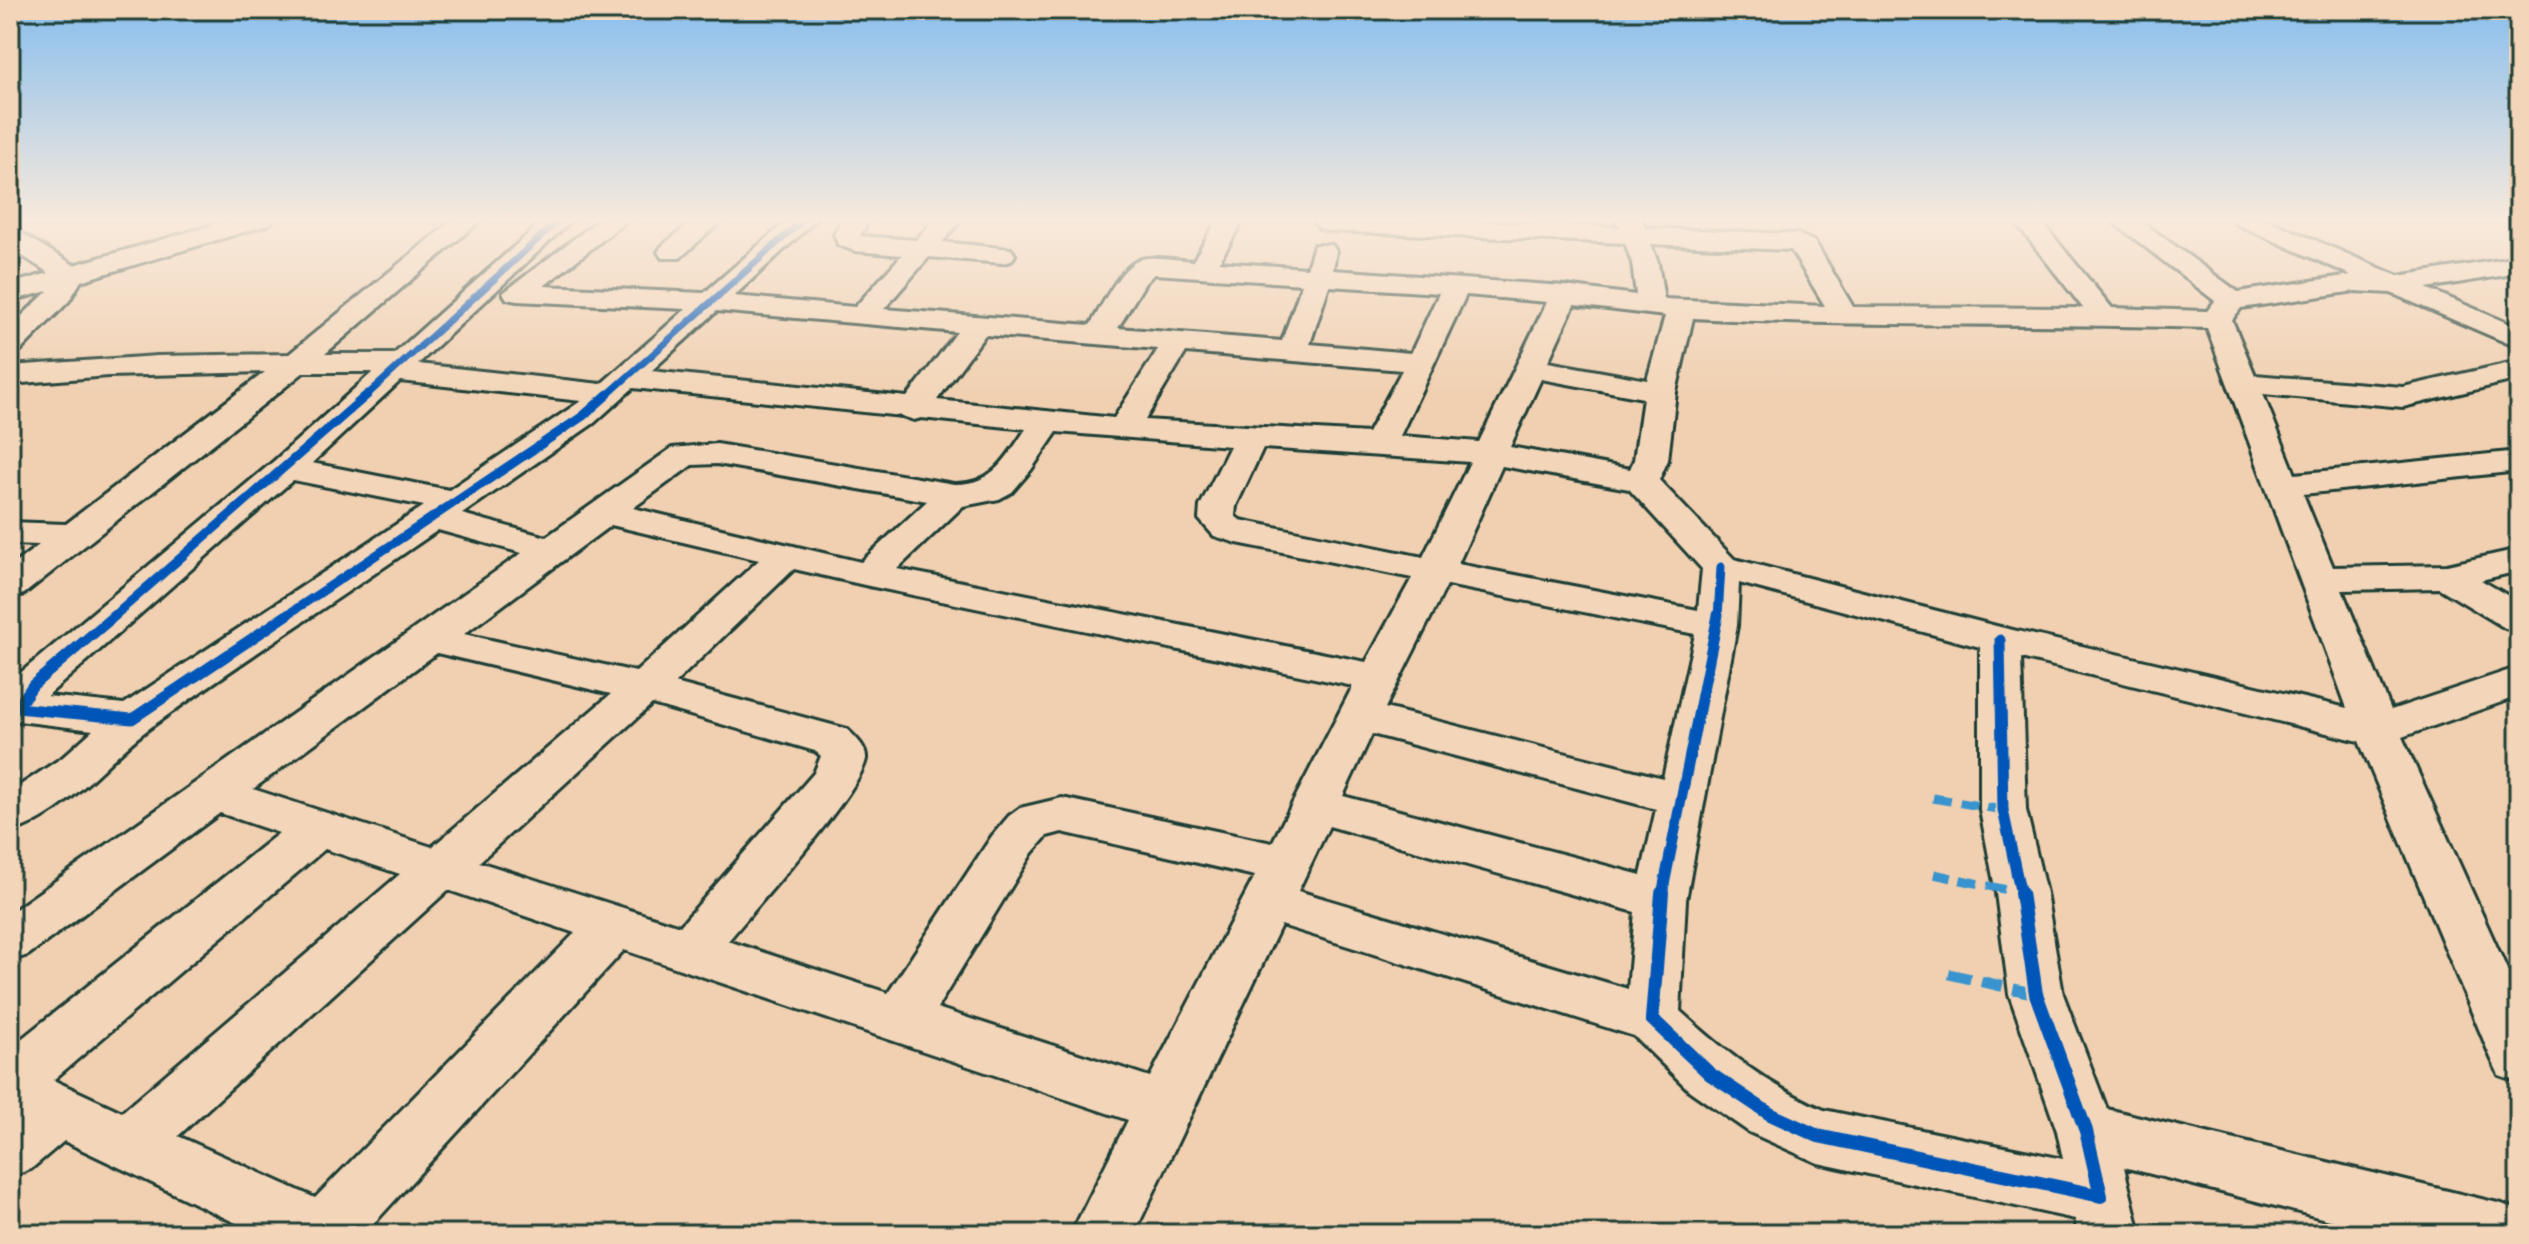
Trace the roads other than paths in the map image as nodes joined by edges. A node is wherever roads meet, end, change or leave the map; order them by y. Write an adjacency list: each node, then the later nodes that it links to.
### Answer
1 (64, 277): 24 (street)
2 (70, 277): 36 (street)
3 (399, 277): 38 (street)
4 (493, 277): 23 (street)
5 (538, 277): 25 (street)
6 (738, 277): 26 (street)
7 (898, 277): 29 (street)
8 (1135, 277): 33 (street)
9 (1319, 277): 37 (street)
10 (1333, 277): 22 (street)
11 (1517, 277): 22 (street)
12 (1569, 277): 40 (street)
13 (1592, 277): 27 (street)
14 (1652, 277): 27 (street)
15 (1822, 277): 31 (street)
16 (2073, 277): 30 (street)
17 (2188, 277): 28 (street)
18 (2367, 277): 20 (street)
19 (2443, 277): 21 (street)
20 (2361, 278): 21 (street); 28 (street)
21 (2393, 285): 34 (street)
22 (1456, 286): 39 (street)
23 (478, 290): 25 (street); 41 (street)
24 (10, 293)
25 (517, 293): 26 (street); 41 (street)
26 (710, 302): 29 (street); 45 (street)
27 (1666, 307): 31 (street); 46 (street)
28 (2225, 310): 30 (street); 44 (street)
29 (862, 316): 32 (street)
30 (2104, 316): 31 (street)
31 (1845, 317)
32 (976, 327): 33 (street); 47 (street)
33 (1099, 335): 35 (street)
34 (2519, 339)
35 (1177, 342): 37 (street); 49 (street)
36 (10, 344)
37 (1293, 351): 39 (street)
38 (296, 363): 41 (street); 43 (street); 61 (street)
39 (1421, 363): 51 (street)
40 (1530, 368): 46 (street); 52 (street)
41 (407, 370): 45 (street); 54 (street)
42 (2519, 370): 44 (street)
43 (10, 375)
44 (2240, 383): 56 (street)
45 (617, 386): 47 (street); 58 (street)
46 (1660, 392): 55 (street)
47 (914, 410): 48 (street)
48 (1047, 422): 49 (street); 57 (street)
49 (1124, 429): 50 (street)
50 (1251, 437): 51 (street); 66 (street)
51 (1379, 444): 52 (street)
52 (1489, 453): 55 (street); 66 (street)
53 (2519, 461): 56 (street)
54 (286, 468): 58 (street); 78 (street)
55 (1641, 481): 65 (street)
56 (2282, 486): 69 (street)
57 (954, 495): 59 (street); 67 (street)
58 (444, 510): 62 (street); 78 (street)
59 (603, 512): 62 (street); 63 (street)
60 (10, 533): 61 (street)
61 (76, 536): 70 (street)
62 (549, 549): 73 (street)
63 (787, 555): 67 (street); 76 (street)
64 (2519, 560): 68 (street)
65 (1721, 567): 72 (street); 74 (street)
66 (1436, 570): 72 (street); 77 (street)
67 (869, 575): 77 (street)
68 (2447, 576): 69 (street); 71 (street)
69 (2321, 579): 79 (street)
70 (10, 586)
71 (2519, 619)
72 (1717, 626): 81 (street)
73 (427, 638): 76 (street); 80 (street)
74 (2000, 640): 79 (street); 97 (street)
75 (2519, 681): 79 (street)
76 (644, 688): 85 (street); 90 (street)
77 (1369, 697): 81 (street); 82 (street)
78 (132, 719): 83 (street)
79 (2377, 730): 91 (street)
80 (212, 793): 84 (street); 89 (street)
81 (1682, 799): 87 (street)
82 (1315, 805): 86 (street); 87 (street)
83 (10, 815)
84 (318, 828): 85 (street); 95 (street)
85 (440, 869): 88 (street); 98 (street)
86 (1276, 882): 92 (street); 93 (street); 96 (street)
87 (1661, 900): 92 (street)
88 (614, 926): 90 (street); 101 (street)
89 (10, 940)
90 (689, 951): 93 (street)
91 (2508, 1007): 94 (street)
92 (1652, 1019): 100 (street)
93 (900, 1020): 96 (street)
94 (2519, 1058)
95 (26, 1093): 98 (street); 99 (street)
96 (1165, 1107): 102 (street)
97 (2086, 1131): 100 (street); 103 (street)
98 (129, 1143): 101 (street)
99 (10, 1150)
100 (2105, 1215)
101 (324, 1233)
102 (1102, 1234)
103 (2502, 1234)

